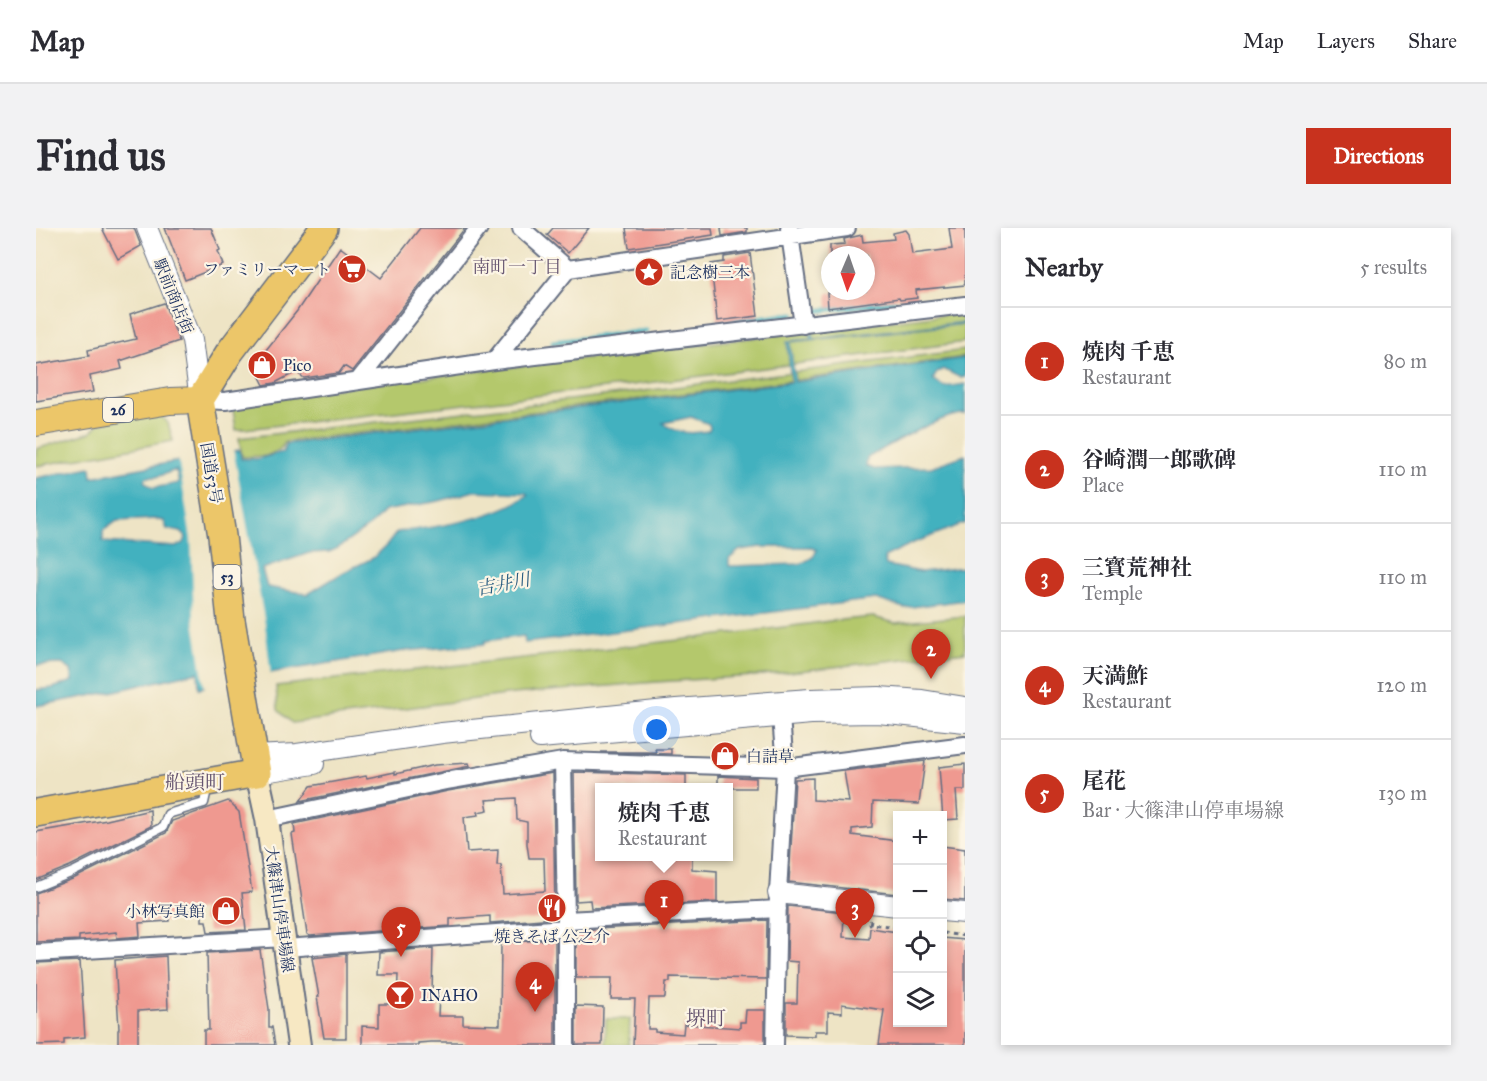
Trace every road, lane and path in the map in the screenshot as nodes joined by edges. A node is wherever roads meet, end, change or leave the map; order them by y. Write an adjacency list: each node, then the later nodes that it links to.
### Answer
1 (147, 228): 12 (street, 駅前商店街)
2 (324, 228): 12 (highway)
3 (479, 228): 11 (street)
4 (521, 228): 7 (street)
5 (847, 228): 6 (street)
6 (790, 232): 7 (street); 9 (street)
7 (568, 268): 10 (street)
8 (965, 305): 9 (street)
9 (803, 325): 10 (street)
10 (494, 361): 11 (street)
11 (358, 381): 12 (street)
12 (200, 404): 13 (main road, 26); 18 (highway, 国道53号 / 53)
13 (36, 423)
14 (965, 707): 18 (street)
15 (782, 716): 16 (street); 18 (street); 20 (street)
16 (965, 722)
17 (965, 745): 20 (street)
18 (254, 759): 21 (highway); 22 (highway); 24 (main road, 大篠津山停車場線)
19 (563, 761): 20 (street); 24 (street); 30 (street)
20 (785, 768): 26 (street)
21 (208, 781): 23 (highway); 25 (lane)
22 (36, 794)
23 (36, 813)
24 (267, 819): 33 (main road, 大篠津山停車場線)
25 (36, 887)
26 (778, 901): 27 (street); 30 (street); 37 (street)
27 (887, 901)
28 (947, 911): 29 (street)
29 (965, 913)
30 (566, 924): 33 (street); 36 (street)
31 (947, 934): 32 (path)
32 (965, 936)
33 (285, 943): 34 (street); 35 (main road, 大篠津山停車場線)
34 (36, 953)
35 (299, 1045)
36 (566, 1045)
37 (775, 1045)

